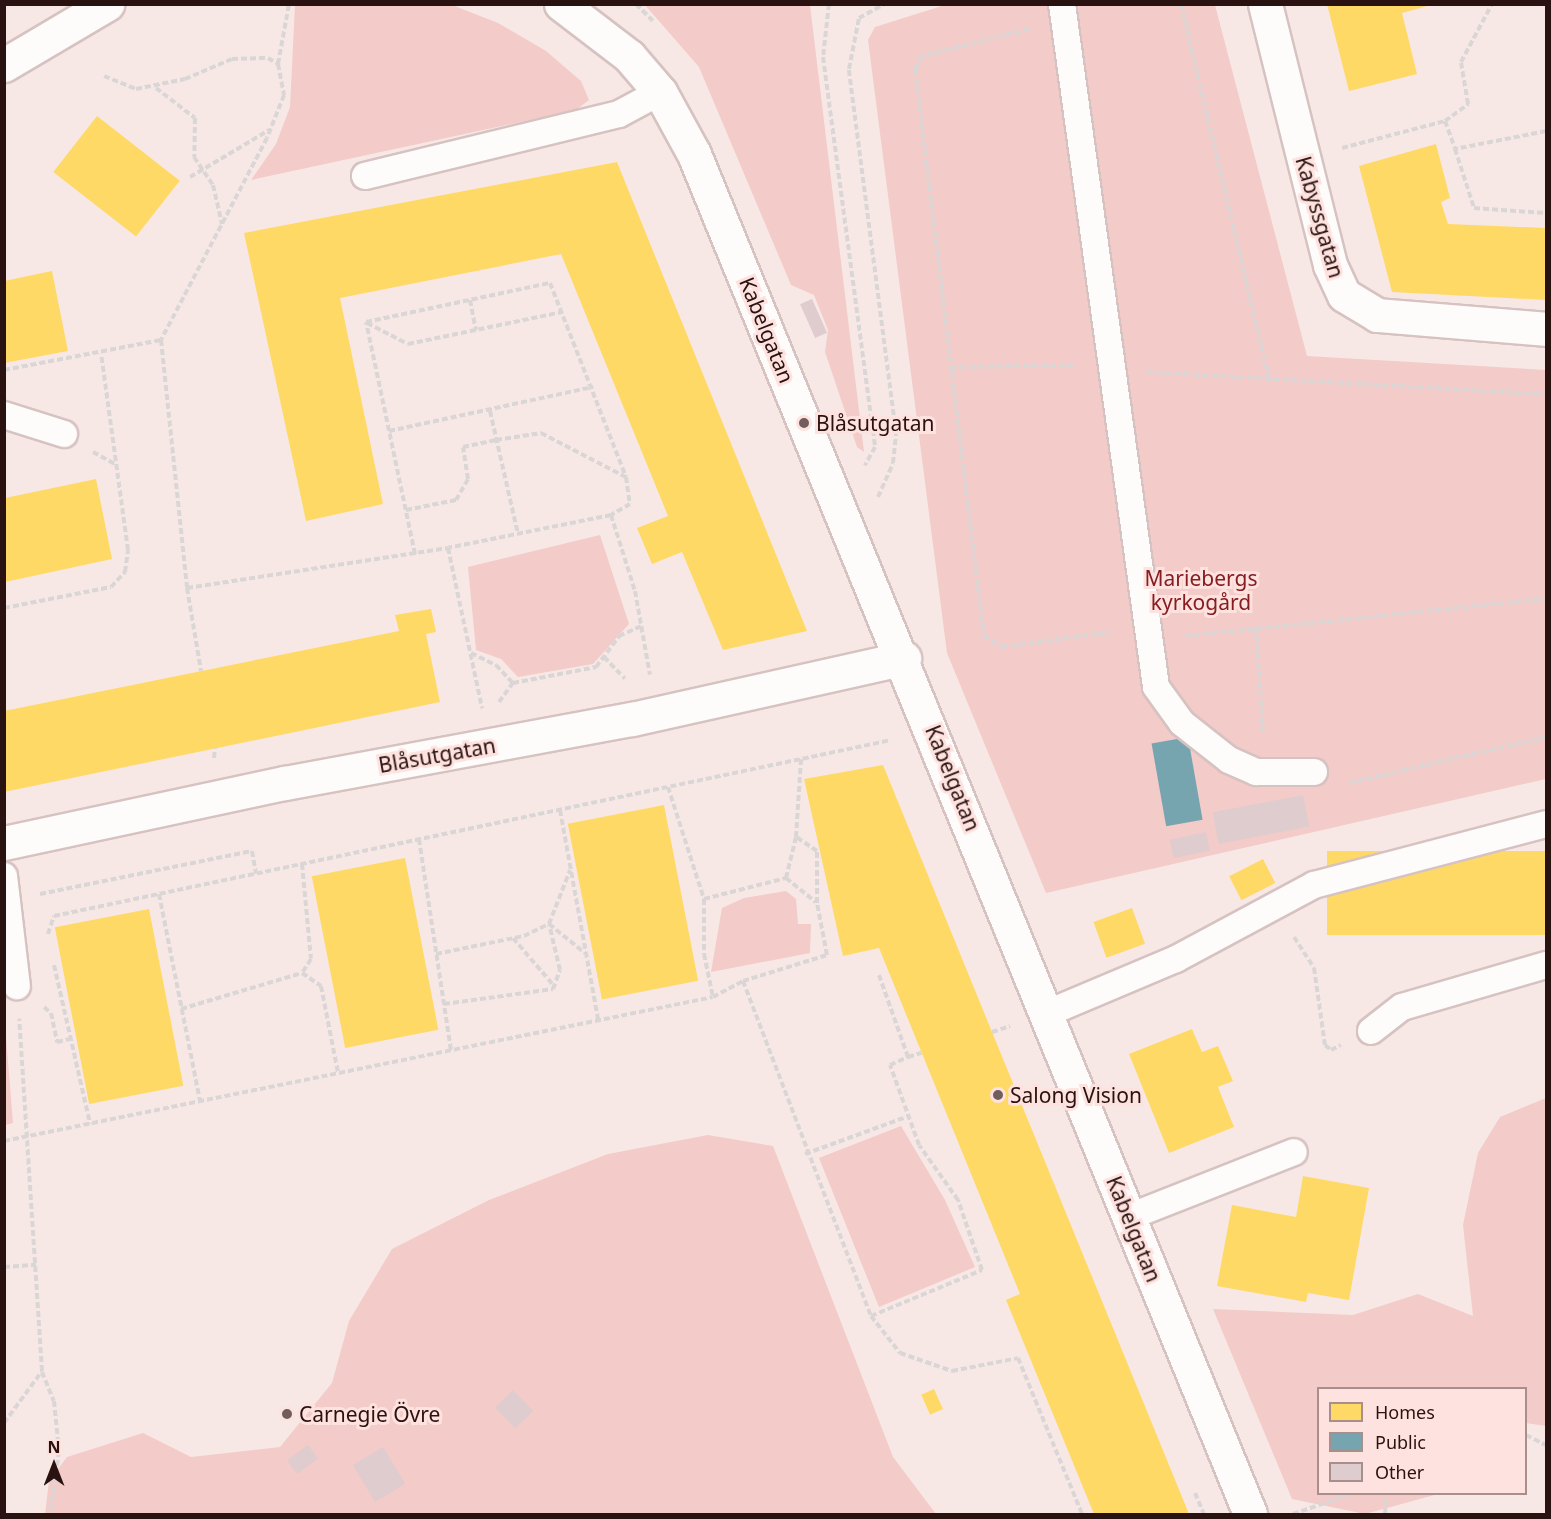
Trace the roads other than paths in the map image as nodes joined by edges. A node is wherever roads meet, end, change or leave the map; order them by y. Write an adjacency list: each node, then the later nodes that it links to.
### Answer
1 (107, 4): 5 (street)
2 (561, 4): 6 (street, Kabelgatan)
3 (1265, 4): 8 (street, Kabyssgatan)
4 (1063, 12): 12 (lane)
5 (4, 65)
6 (660, 92): 7 (lane); 11 (street, Kabelgatan)
7 (365, 176)
8 (1546, 329)
9 (4, 415): 10 (lane)
10 (64, 434)
11 (904, 658): 14 (street, Blåsutgatan); 18 (street, Kabelgatan)
12 (1314, 772)
13 (1546, 824): 18 (lane)
14 (4, 843)
15 (6, 888): 17 (lane)
16 (1546, 964): 19 (lane)
17 (17, 986)
18 (1048, 1013): 21 (street, Kabelgatan)
19 (1371, 1031)
20 (1294, 1152): 21 (lane)
21 (1129, 1217): 22 (street, Kabelgatan)
22 (1250, 1515)

